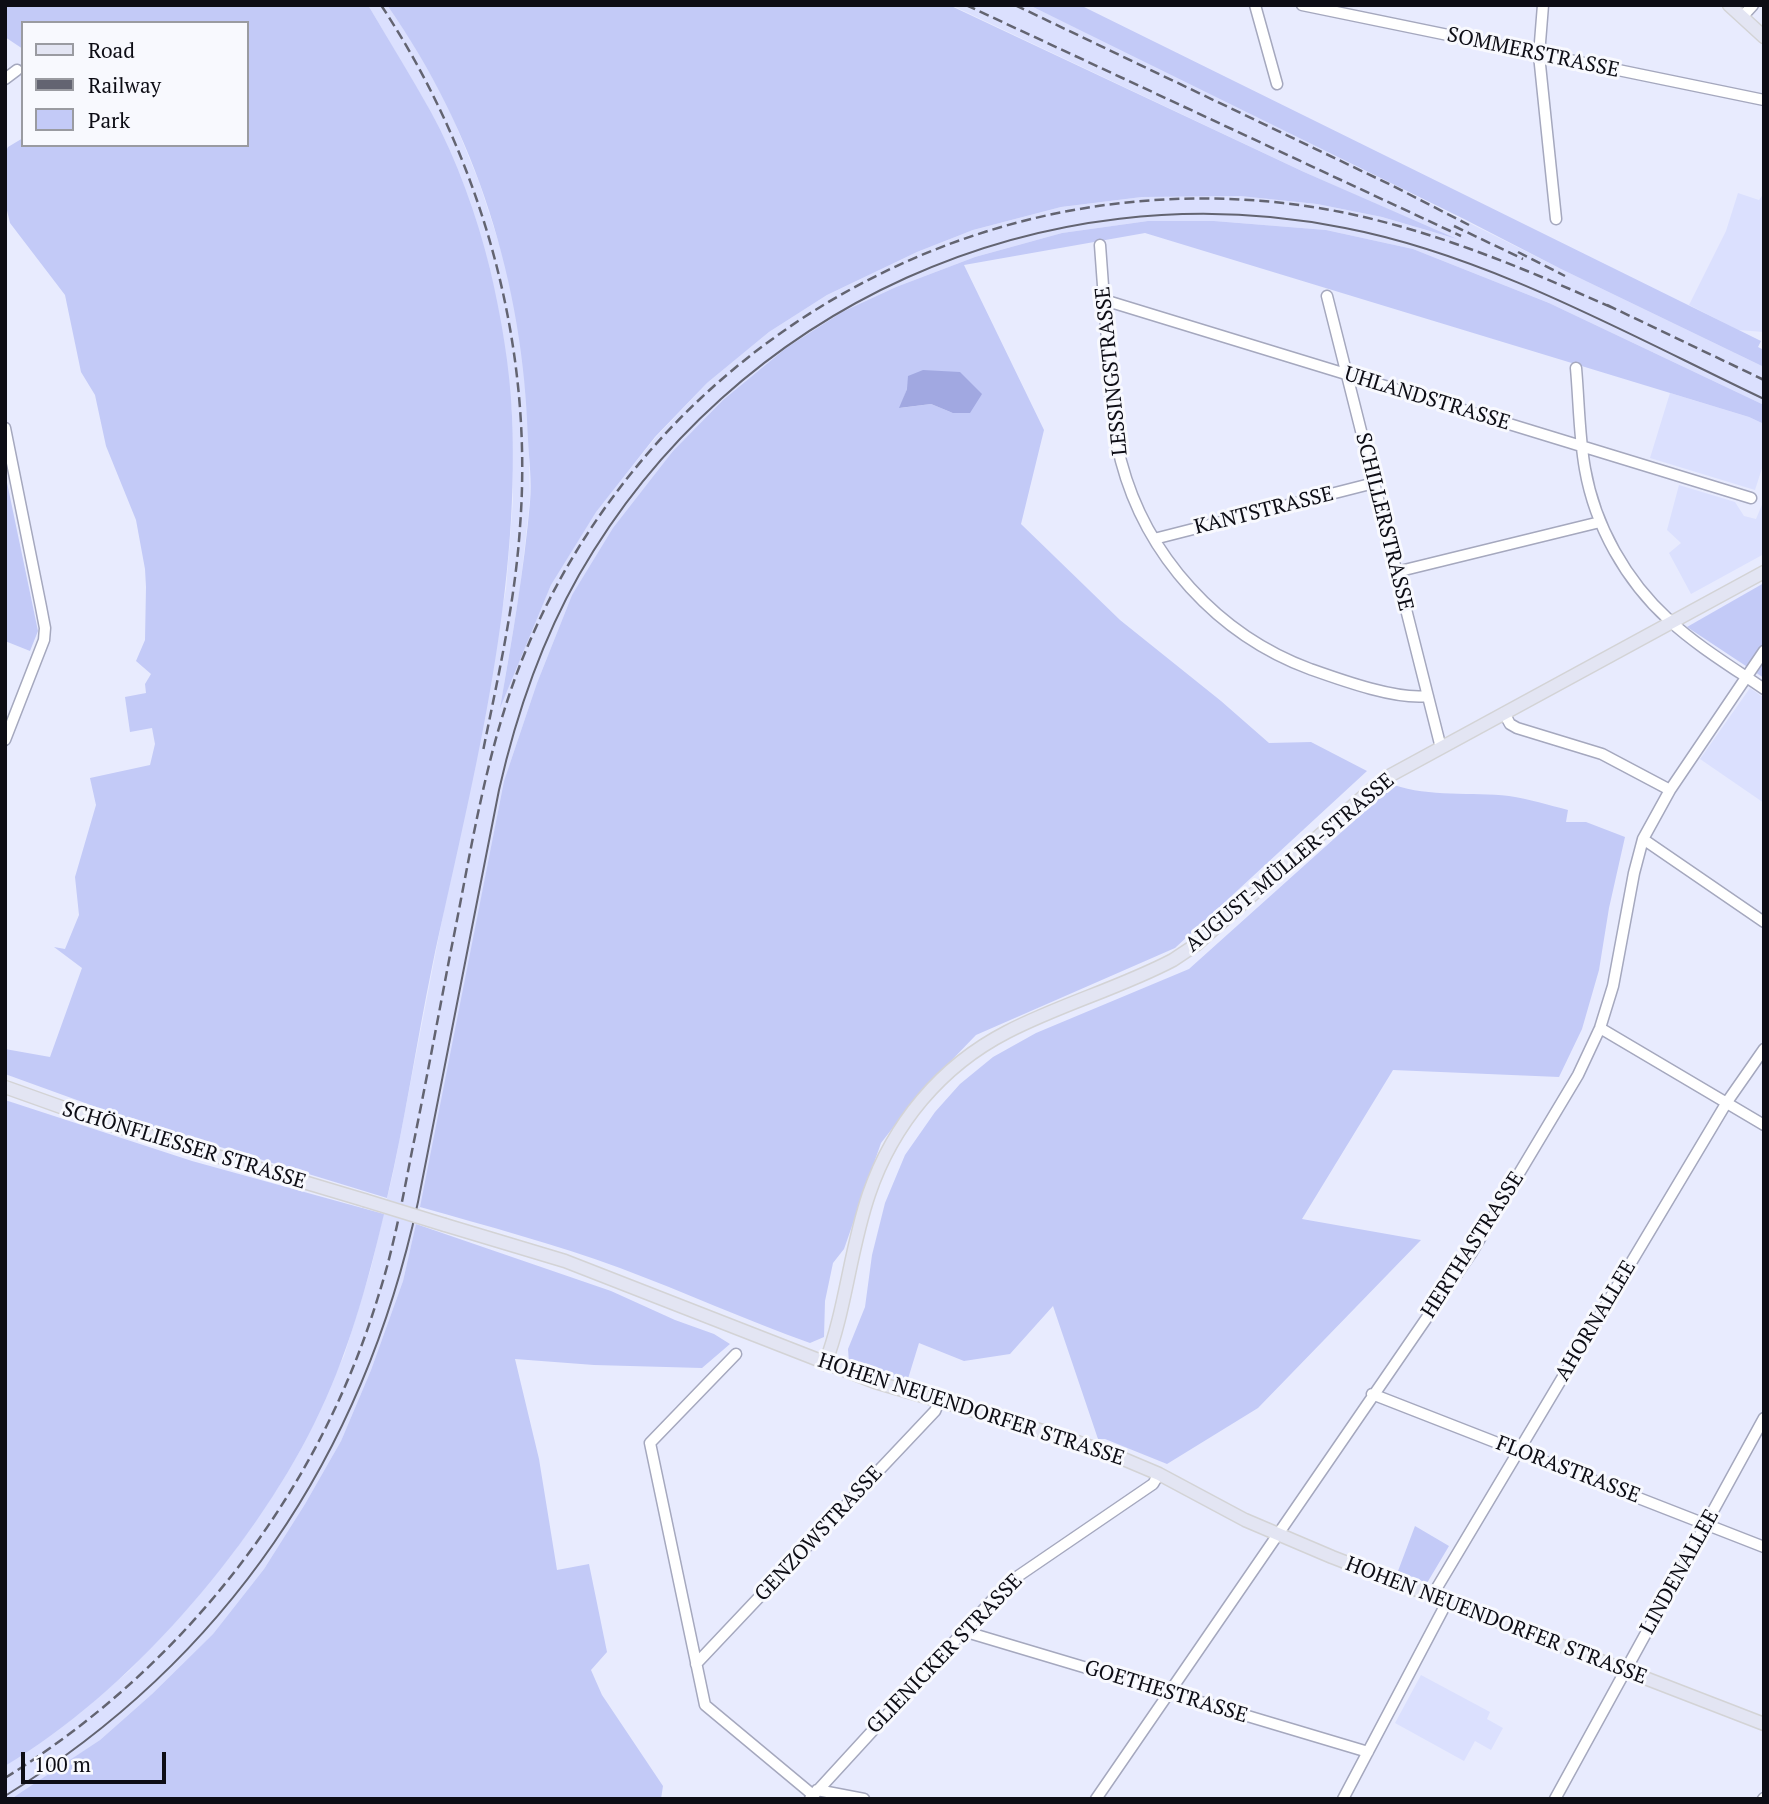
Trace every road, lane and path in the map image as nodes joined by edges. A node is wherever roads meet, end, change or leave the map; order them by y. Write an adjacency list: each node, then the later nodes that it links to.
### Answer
1 (1255, 5): 11 (street)
2 (1302, 5): 8 (street, SOMMERSTRASSE)
3 (1542, 5): 8 (street)
4 (1729, 5): 6 (main road)
5 (1753, 5): 6 (street)
6 (1742, 17): 7 (main road)
7 (1764, 37)
8 (1539, 55): 12 (street, SOMMERSTRASSE); 13 (street)
9 (17, 70): 10 (street)
10 (5, 79)
11 (1277, 84)
12 (1764, 100)
13 (1556, 219)
14 (1100, 245): 16 (street, LESSINGSTRASSE)
15 (1327, 296): 18 (street, SCHILLERSTRASSE)
16 (1104, 300): 18 (street, UHLANDSTRASSE); 25 (street, LESSINGSTRASSE)
17 (1576, 368): 21 (street)
18 (1347, 374): 21 (street, UHLANDSTRASSE); 22 (street, SCHILLERSTRASSE)
19 (5, 428): 20 (street)
20 (7, 442): 34 (street)
21 (1583, 446): 23 (street, UHLANDSTRASSE); 24 (street)
22 (1374, 484): 25 (street, KANTSTRASSE); 26 (street, SCHILLERSTRASSE)
23 (1751, 498)
24 (1600, 522): 26 (street); 28 (street)
25 (1154, 539): 32 (street, LESSINGSTRASSE)
26 (1396, 572): 32 (street, SCHILLERSTRASSE)
27 (1764, 572): 28 (main road, AUGUST-MÜLLER-STRASSE)
28 (1671, 622): 30 (street); 33 (main road, AUGUST-MÜLLER-STRASSE)
29 (1764, 651): 30 (street, HERTHASTRASSE)
30 (1746, 676): 31 (street); 36 (street, HERTHASTRASSE)
31 (1764, 689)
32 (1428, 696): 35 (street, SCHILLERSTRASSE)
33 (1504, 713): 35 (main road, AUGUST-MÜLLER-STRASSE); 36 (street)
34 (5, 740)
35 (1441, 748): 46 (main road, AUGUST-MÜLLER-STRASSE)
36 (1670, 790): 37 (street, HERTHASTRASSE)
37 (1643, 839): 38 (street); 39 (street, HERTHASTRASSE)
38 (1764, 922)
39 (1601, 1028): 42 (street); 47 (street, HERTHASTRASSE)
40 (1764, 1049): 42 (street, AHORNALLEE)
41 (5, 1087): 44 (main road, SCHÖNFLIESSER STRASSE)
42 (1727, 1102): 43 (street); 50 (street, AHORNALLEE)
43 (1764, 1125)
44 (363, 1200): 46 (main road, HOHEN NEUENDORFER STRASSE, bridge)
45 (736, 1353): 58 (street)
46 (825, 1364): 48 (main road, HOHEN NEUENDORFER STRASSE)
47 (1372, 1394): 50 (street, FLORASTRASSE); 53 (street, HERTHASTRASSE)
48 (939, 1402): 51 (main road, HOHEN NEUENDORFER STRASSE); 58 (street, GENZOWSTRASSE)
49 (1764, 1418): 52 (street, LINDENALLEE)
50 (1519, 1451): 52 (street, FLORASTRASSE); 55 (street, AHORNALLEE)
51 (1159, 1475): 53 (main road, HOHEN NEUENDORFER STRASSE); 57 (street, GLIENICKER STRASSE)
52 (1706, 1524): 54 (street, FLORASTRASSE); 59 (street, LINDENALLEE)
53 (1277, 1534): 55 (main road, HOHEN NEUENDORFER STRASSE); 60 (street, HERTHASTRASSE)
54 (1764, 1546)
55 (1432, 1596): 56 (main road, HOHEN NEUENDORFER STRASSE)
56 (1447, 1602): 59 (main road, HOHEN NEUENDORFER STRASSE); 62 (street)
57 (963, 1631): 60 (street, GOETHESTRASSE); 63 (street, GLIENICKER STRASSE)
58 (696, 1664): 63 (street)
59 (1625, 1671): 61 (main road, HOHEN NEUENDORFER STRASSE); 67 (street, LINDENALLEE)
60 (1169, 1693): 62 (street, GOETHESTRASSE); 65 (street, HERTHASTRASSE)
61 (1764, 1724)
62 (1368, 1752): 66 (street)
63 (813, 1794): 64 (street)
64 (864, 1799)
65 (1096, 1799)
66 (1343, 1799)
67 (1555, 1799)

